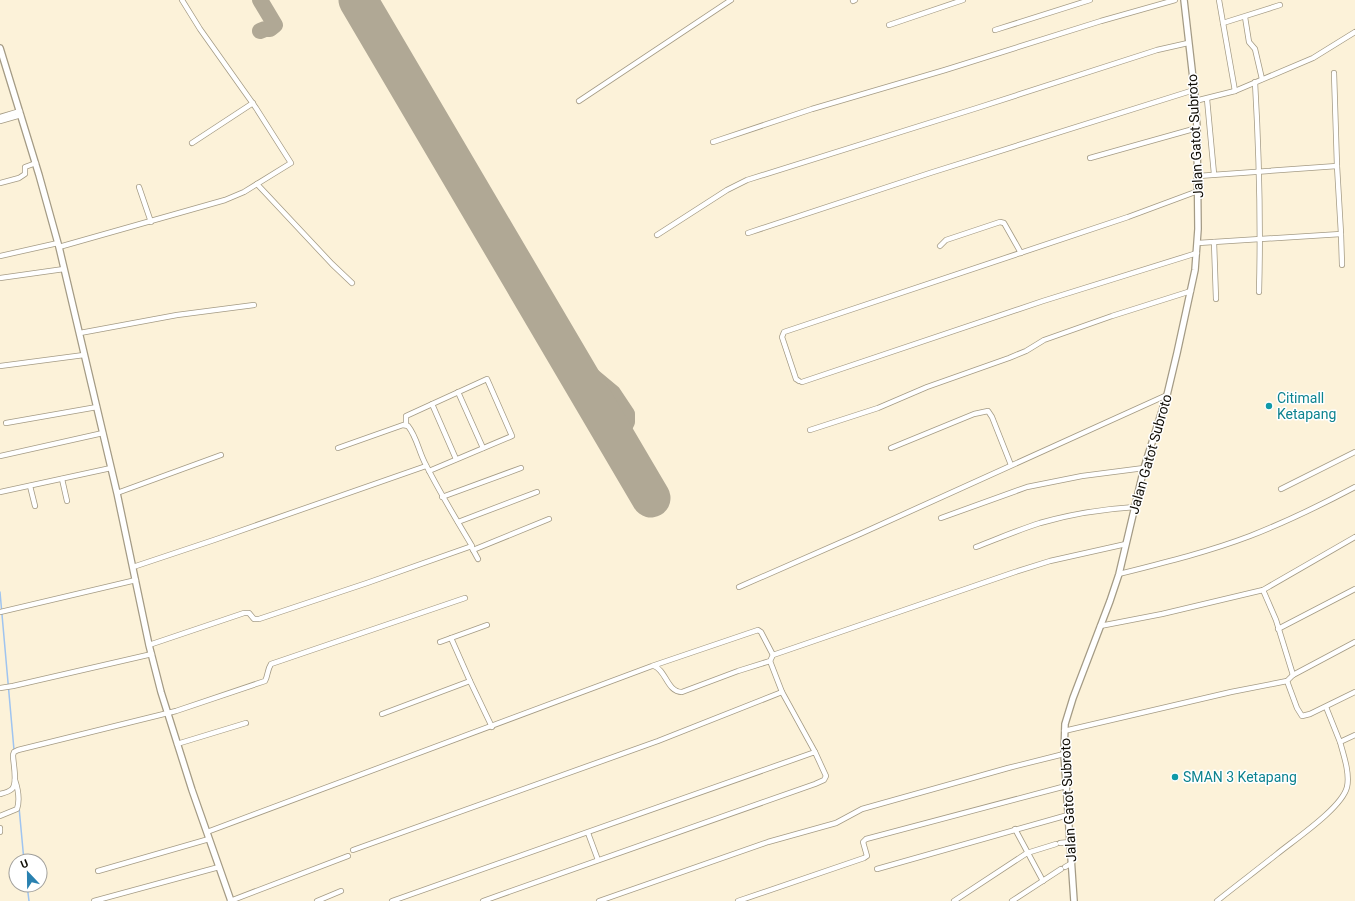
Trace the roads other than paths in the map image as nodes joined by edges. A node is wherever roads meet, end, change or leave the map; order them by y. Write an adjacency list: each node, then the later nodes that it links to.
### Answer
1 (182, 0): 24 (street)
2 (731, 0): 22 (street)
3 (963, 0): 11 (street)
4 (1090, 0): 12 (street)
5 (1175, 0): 29 (street)
6 (1184, 0): 14 (street, Jalan Gatot Subroto)
7 (1219, 0): 10 (street)
8 (1280, 6): 9 (street)
9 (1245, 17): 10 (street); 17 (street)
10 (1224, 23): 20 (street)
11 (889, 25)
12 (995, 30)
13 (1355, 32): 17 (street)
14 (1188, 42): 19 (street, Jalan Gatot Subroto); 44 (street)
15 (0, 48): 25 (street)
16 (1334, 73): 33 (street)
17 (1262, 79): 18 (street)
18 (1255, 82): 20 (street); 34 (street)
19 (1194, 90): 23 (street, Jalan Gatot Subroto); 42 (street)
20 (1235, 91): 21 (street)
21 (1207, 99): 23 (street); 35 (street)
22 (579, 101)
23 (1195, 101): 28 (street, Jalan Gatot Subroto)
24 (253, 103): 30 (street); 38 (street)
25 (20, 113): 26 (street); 27 (street); 32 (street)
26 (0, 117)
27 (0, 121)
28 (1197, 128): 31 (street); 36 (street, Jalan Gatot Subroto)
29 (713, 142)
30 (192, 143)
31 (1090, 158)
32 (36, 164): 37 (street); 48 (street)
33 (1337, 166): 34 (street); 43 (street)
34 (1260, 172): 35 (street); 45 (street)
35 (1214, 174): 36 (street)
36 (1198, 176): 40 (street, Jalan Gatot Subroto)
37 (0, 183)
38 (257, 184): 41 (street); 56 (street)
39 (138, 187): 41 (street)
40 (1198, 192): 47 (street, Jalan Gatot Subroto); 50 (street)
41 (151, 222): 48 (street)
42 (748, 233)
43 (1340, 234): 45 (street); 53 (street)
44 (657, 235)
45 (1261, 238): 46 (street); 58 (street)
46 (1214, 242): 47 (street); 59 (street)
47 (1198, 243): 51 (street, Jalan Gatot Subroto)
48 (58, 245): 52 (street); 54 (street)
49 (940, 246): 50 (street)
50 (1020, 252): 51 (street)
51 (1197, 253): 57 (street, Jalan Gatot Subroto)
52 (0, 256)
53 (1342, 265)
54 (64, 269): 55 (street); 61 (street)
55 (0, 278)
56 (352, 283)
57 (1190, 291): 65 (street, Jalan Gatot Subroto); 70 (street)
58 (1259, 292)
59 (1216, 299)
60 (254, 305): 61 (street)
61 (80, 333): 62 (street)
62 (84, 355): 63 (street); 67 (street)
63 (0, 366)
64 (458, 392): 66 (street); 73 (street); 73 (street)
65 (1166, 394): 79 (street); 83 (street, Jalan Gatot Subroto)
66 (432, 404): 69 (street); 78 (street)
67 (97, 407): 68 (street); 71 (street)
68 (6, 423)
69 (406, 425): 72 (street); 80 (street)
70 (810, 430)
71 (103, 433): 76 (street); 81 (street)
72 (338, 448)
73 (483, 448): 78 (street)
74 (890, 448): 79 (street)
75 (1355, 452): 88 (street)
76 (0, 456)
77 (221, 456): 91 (street)
78 (456, 459): 84 (street)
79 (1011, 465): 107 (street)
80 (426, 466): 84 (street); 104 (street)
81 (111, 468): 85 (street); 91 (street)
82 (521, 468): 92 (street)
83 (1144, 468): 95 (street, Jalan Gatot Subroto); 96 (street)
84 (429, 471): 92 (street)
85 (62, 479): 86 (street); 93 (street)
86 (30, 486): 89 (street); 94 (street)
87 (1355, 488): 105 (street)
88 (1281, 489)
89 (0, 492)
90 (537, 492): 98 (street)
91 (117, 493): 104 (street)
92 (442, 497): 98 (street)
93 (67, 501)
94 (35, 506)
95 (1135, 507): 100 (street, Jalan Gatot Subroto); 101 (street)
96 (941, 518)
97 (549, 519): 102 (street)
98 (458, 522): 102 (street)
99 (1355, 537): 109 (street)
100 (1126, 544): 105 (street, Jalan Gatot Subroto); 120 (street)
101 (976, 547)
102 (473, 548): 103 (street); 118 (street)
103 (478, 559)
104 (133, 567): 106 (street)
105 (1119, 574): 113 (street, Jalan Gatot Subroto)
106 (136, 580): 111 (street); 118 (street)
107 (739, 587)
108 (1355, 589): 114 (street)
109 (1263, 590): 113 (street); 114 (street)
110 (465, 598): 130 (street)
111 (0, 612)
112 (487, 625): 115 (street)
113 (1100, 626): 134 (street, Jalan Gatot Subroto)
114 (1278, 629): 123 (street)
115 (451, 638): 116 (street); 124 (street)
116 (440, 642)
117 (1355, 642): 123 (street)
118 (149, 644): 119 (street)
119 (152, 654): 126 (street); 130 (street)
120 (773, 655): 121 (street); 122 (street)
121 (770, 661): 122 (street); 127 (street)
122 (652, 666): 133 (street)
123 (1293, 675): 125 (street)
124 (470, 681): 131 (street); 133 (street)
125 (1287, 681): 129 (street); 134 (street)
126 (3, 688)
127 (782, 692): 138 (street); 152 (street)
128 (1355, 692): 129 (street)
129 (1326, 707): 136 (street)
130 (167, 713): 137 (street); 140 (street)
131 (382, 714)
132 (246, 723): 137 (street)
133 (492, 727): 148 (street)
134 (1064, 731): 139 (street, Jalan Gatot Subroto)
135 (1355, 735): 136 (street)
136 (1340, 742): 172 (street)
137 (177, 744): 148 (street)
138 (815, 752): 149 (street); 155 (street)
139 (1064, 754): 141 (street, Jalan Gatot Subroto); 167 (street)
140 (15, 780): 142 (street); 144 (street)
141 (1066, 786): 143 (street, Jalan Gatot Subroto); 168 (street)
142 (0, 794)
143 (1068, 815): 146 (street); 151 (street, Jalan Gatot Subroto)
144 (0, 816)
145 (0, 828): 147 (street)
146 (1015, 829): 153 (street); 158 (street)
147 (0, 832)
148 (207, 832): 150 (street)
149 (588, 833): 155 (street); 165 (street)
150 (209, 839): 157 (street); 159 (street)
151 (1070, 842): 153 (street); 156 (street, Jalan Gatot Subroto)
152 (352, 850)
153 (1027, 853): 160 (street); 169 (street)
154 (348, 856): 163 (street)
155 (598, 860): 166 (street)
156 (1072, 863): 160 (street); 171 (street, Jalan Gatot Subroto)
157 (219, 867): 162 (street); 163 (street)
158 (877, 869)
159 (98, 871)
160 (1042, 881): 170 (street)
161 (341, 891): 164 (street)
162 (94, 901)
163 (231, 901)
164 (317, 901)
165 (392, 901)
166 (483, 901)
167 (599, 901)
168 (738, 901)
169 (954, 901)
170 (1012, 901)
171 (1074, 901)
172 (1217, 901)

